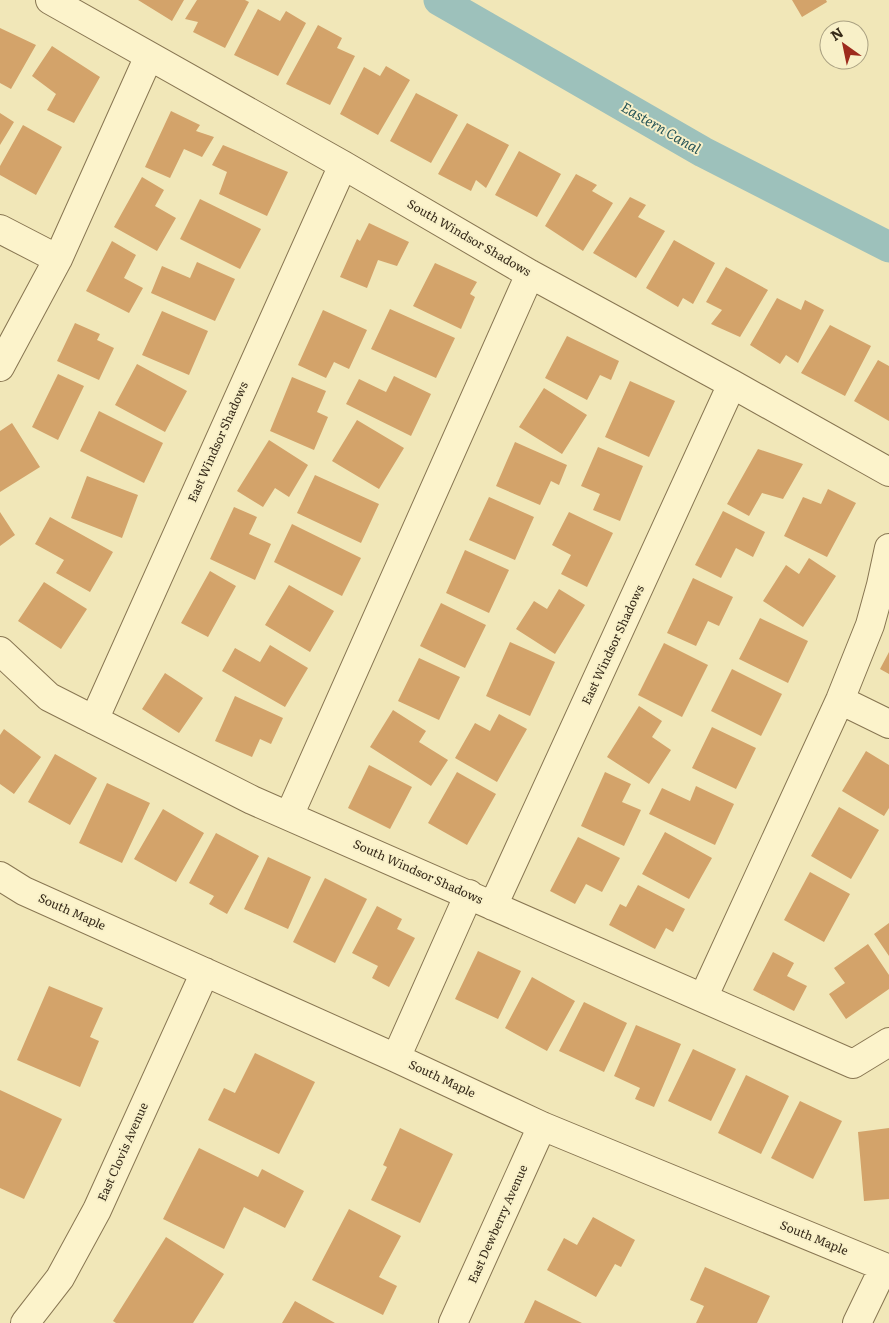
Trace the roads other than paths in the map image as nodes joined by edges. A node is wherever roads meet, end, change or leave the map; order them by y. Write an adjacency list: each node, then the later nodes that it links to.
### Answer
1 (50, 0): 2 (street, South Windsor Shadows)
2 (149, 56): 3 (street, South Windsor Shadows); 5 (street)
3 (343, 165): 6 (street, South Windsor Shadows); 13 (street, East Windsor Shadows)
4 (0, 229): 5 (street)
5 (58, 259): 7 (street)
6 (530, 274): 8 (street, South Windsor Shadows); 15 (street)
7 (0, 367)
8 (732, 384): 9 (street, South Windsor Shadows); 18 (street, East Windsor Shadows)
9 (889, 472)
10 (889, 548): 12 (street)
11 (0, 650): 13 (street, South Windsor Shadows)
12 (840, 700): 14 (street); 20 (street)
13 (94, 720): 15 (street, South Windsor Shadows)
14 (889, 724)
15 (289, 816): 17 (street, South Windsor Shadows)
16 (0, 876): 19 (street, South Maple)
17 (469, 894): 18 (street, South Windsor Shadows); 22 (street)
18 (493, 906): 20 (street, South Windsor Shadows)
19 (205, 972): 22 (street, South Maple); 25 (street, East Clovis Avenue)
20 (703, 998): 21 (street, South Windsor Shadows)
21 (889, 1042)
22 (396, 1058): 23 (street, South Maple)
23 (542, 1126): 24 (street, South Maple); 26 (street, East Dewberry Avenue)
24 (886, 1268): 27 (street)
25 (25, 1323)
26 (453, 1323)
27 (857, 1323)

